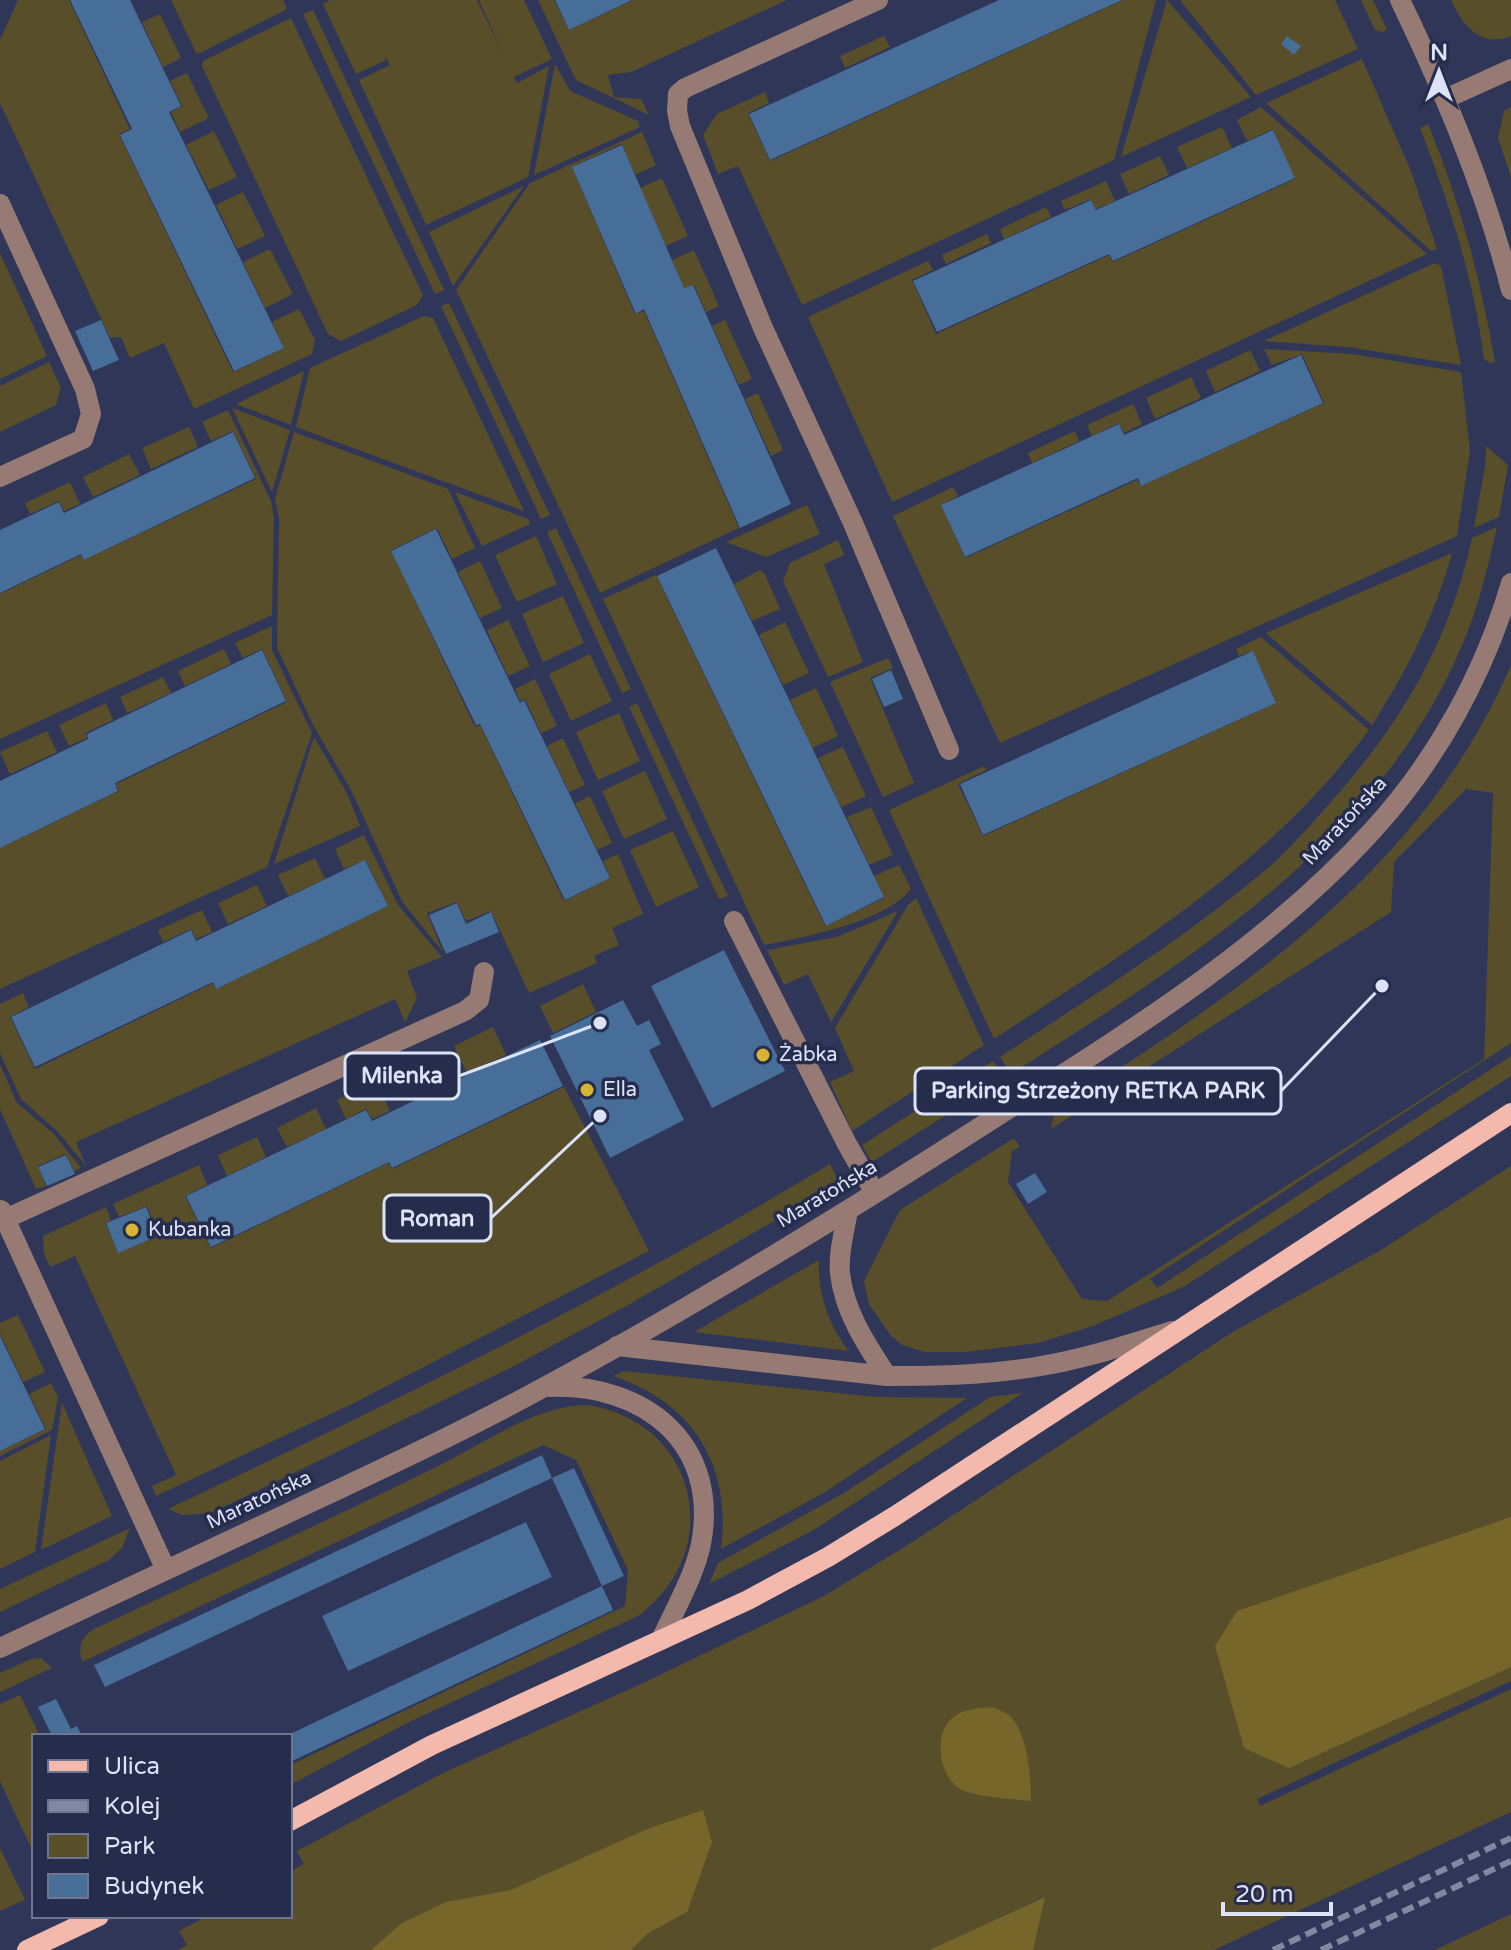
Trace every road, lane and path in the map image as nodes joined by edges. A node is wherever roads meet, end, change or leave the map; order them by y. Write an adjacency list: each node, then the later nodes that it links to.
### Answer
1 (878, 0): 9 (street)
2 (1400, 0): 4 (street)
3 (1511, 69): 4 (street)
4 (1445, 99): 6 (street)
5 (0, 204): 7 (street)
6 (1511, 290)
7 (0, 477)
8 (1511, 583): 13 (street, Maratońska)
9 (949, 750)
10 (734, 921): 13 (street)
11 (484, 972): 15 (street)
12 (1511, 1113): 16 (main road)
13 (875, 1193): 14 (street, Maratońska)
14 (848, 1210): 17 (street, Maratońska); 18 (street)
15 (3, 1214): 20 (street)
16 (1180, 1329): 18 (street); 21 (main road)
17 (617, 1346): 18 (street); 19 (street, Maratońska)
18 (887, 1376)
19 (545, 1387): 20 (street, Maratońska); 21 (street)
20 (166, 1570): 22 (street, Maratońska)
21 (661, 1640): 23 (main road)
22 (0, 1648)
23 (292, 1820)
24 (95, 1918): 25 (main road)
25 (27, 1950)

